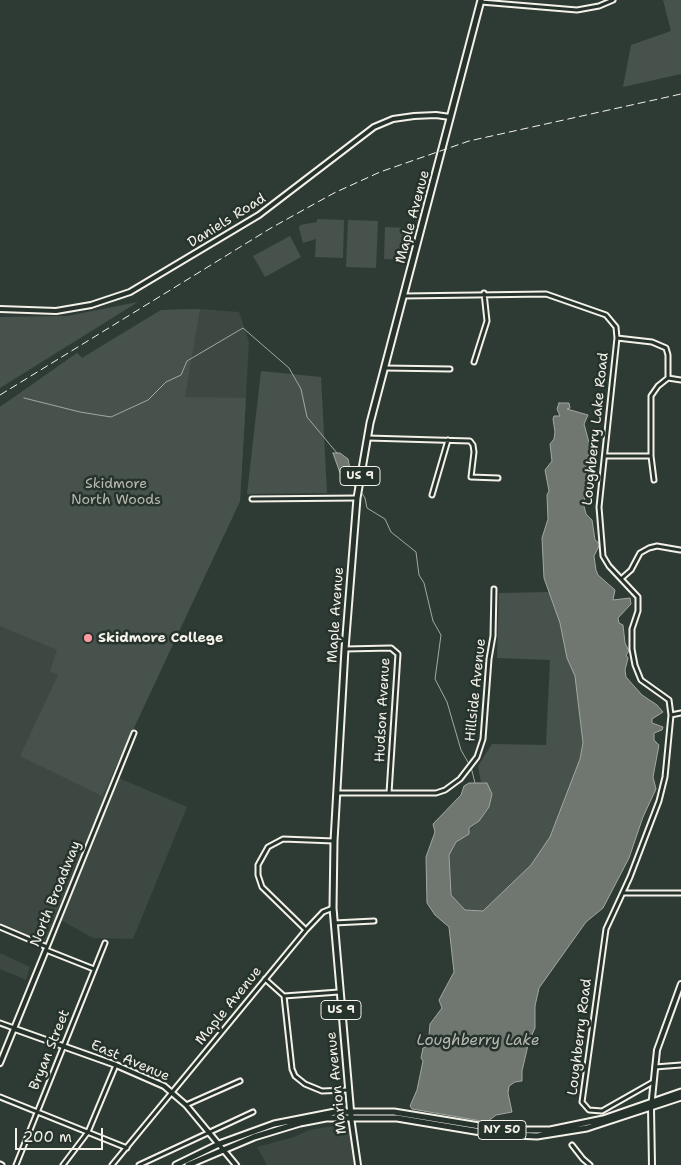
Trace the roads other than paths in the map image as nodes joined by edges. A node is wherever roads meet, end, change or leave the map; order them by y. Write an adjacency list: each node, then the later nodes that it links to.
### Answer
1 (613, 0): 2 (street)
2 (481, 1): 3 (main road, Maple Avenue / US 9)
3 (450, 117): 5 (main road, Maple Avenue / US 9); 6 (street, Daniels Road)
4 (484, 293): 5 (street, Loughberry Lake Road); 7 (street, Loughberry Lake Road); 8 (street)
5 (404, 296): 9 (main road, Maple Avenue / US 9)
6 (0, 309)
7 (617, 338): 11 (street); 15 (street, Loughberry Lake Road)
8 (474, 362)
9 (385, 368): 10 (street); 13 (main road, Maple Avenue / US 9)
10 (450, 369)
11 (668, 378): 12 (street); 16 (street)
12 (681, 380)
13 (367, 438): 14 (street); 20 (main road, Maple Avenue / US 9)
14 (448, 440): 17 (street); 19 (street)
15 (605, 456): 16 (street); 23 (street, Loughberry Lake Road)
16 (651, 456): 18 (street)
17 (498, 478)
18 (654, 480)
19 (432, 494)
20 (357, 498): 21 (street); 25 (main road, Maple Avenue / US 9)
21 (252, 499)
22 (680, 550): 23 (street)
23 (622, 578): 27 (street, Loughberry Lake Road)
24 (494, 589): 30 (street, Hillside Avenue)
25 (345, 649): 29 (main road, Maple Avenue / US 9); 30 (street, Hudson Avenue)
26 (681, 712): 27 (street)
27 (671, 715): 33 (street)
28 (134, 733): 40 (street, North Broadway)
29 (337, 793): 30 (street, Hillside Avenue); 31 (main road, Maple Avenue / US 9)
30 (389, 793)
31 (334, 841): 34 (main road, Maple Avenue / US 9); 38 (street)
32 (681, 892): 33 (street)
33 (623, 893): 54 (street, Loughberry Road)
34 (332, 908): 36 (main road, Marion Avenue / US 9); 38 (street, Maple Avenue)
35 (374, 921): 36 (street)
36 (334, 923): 44 (main road, Marion Avenue / US 9)
37 (1, 927): 40 (street)
38 (306, 930): 42 (street, Maple Avenue)
39 (105, 943): 41 (street, Bryan Street)
40 (46, 949): 41 (street); 47 (street, North Broadway)
41 (94, 969): 48 (street, Bryan Street)
42 (265, 979): 45 (street); 56 (street, Maple Avenue)
43 (681, 984): 52 (street)
44 (339, 992): 45 (street); 55 (main road, Marion Avenue / US 9)
45 (284, 996): 55 (street)
46 (0, 1023): 47 (street)
47 (15, 1029): 48 (street, East Avenue); 49 (street, North Broadway)
48 (63, 1046): 50 (street, East Avenue); 62 (street, Bryan Street)
49 (0, 1063)
50 (116, 1065): 56 (street, East Avenue); 66 (street)
51 (681, 1065): 52 (street)
52 (654, 1067): 54 (street)
53 (240, 1081): 60 (street)
54 (653, 1082): 61 (street)
55 (348, 1090): 64 (main road, Marion Avenue / US 9)
56 (173, 1092): 60 (street, East Avenue); 69 (street, Maple Avenue)
57 (681, 1092): 61 (main road, NY 50)
58 (0, 1097): 62 (street)
59 (681, 1097): 61 (main road, NY 50)
60 (186, 1105): 65 (street, East Avenue)
61 (651, 1105): 64 (main road, NY 50); 79 (street)
62 (37, 1112): 66 (street); 70 (street, Bryan Street)
63 (253, 1112): 65 (street)
64 (351, 1114): 68 (main road); 77 (street, Marion Avenue)
65 (209, 1131): 68 (street, East Avenue); 73 (street)
66 (88, 1132): 69 (street); 71 (street)
67 (572, 1145): 78 (street)
68 (221, 1147): 74 (main road); 75 (main road); 76 (street, East Avenue)
69 (127, 1148): 72 (street, Maple Avenue)
70 (16, 1165)
71 (63, 1165)
72 (112, 1165)
73 (139, 1165)
74 (176, 1165)
75 (188, 1165)
76 (236, 1165)
77 (358, 1165)
78 (590, 1165)
79 (652, 1165)

